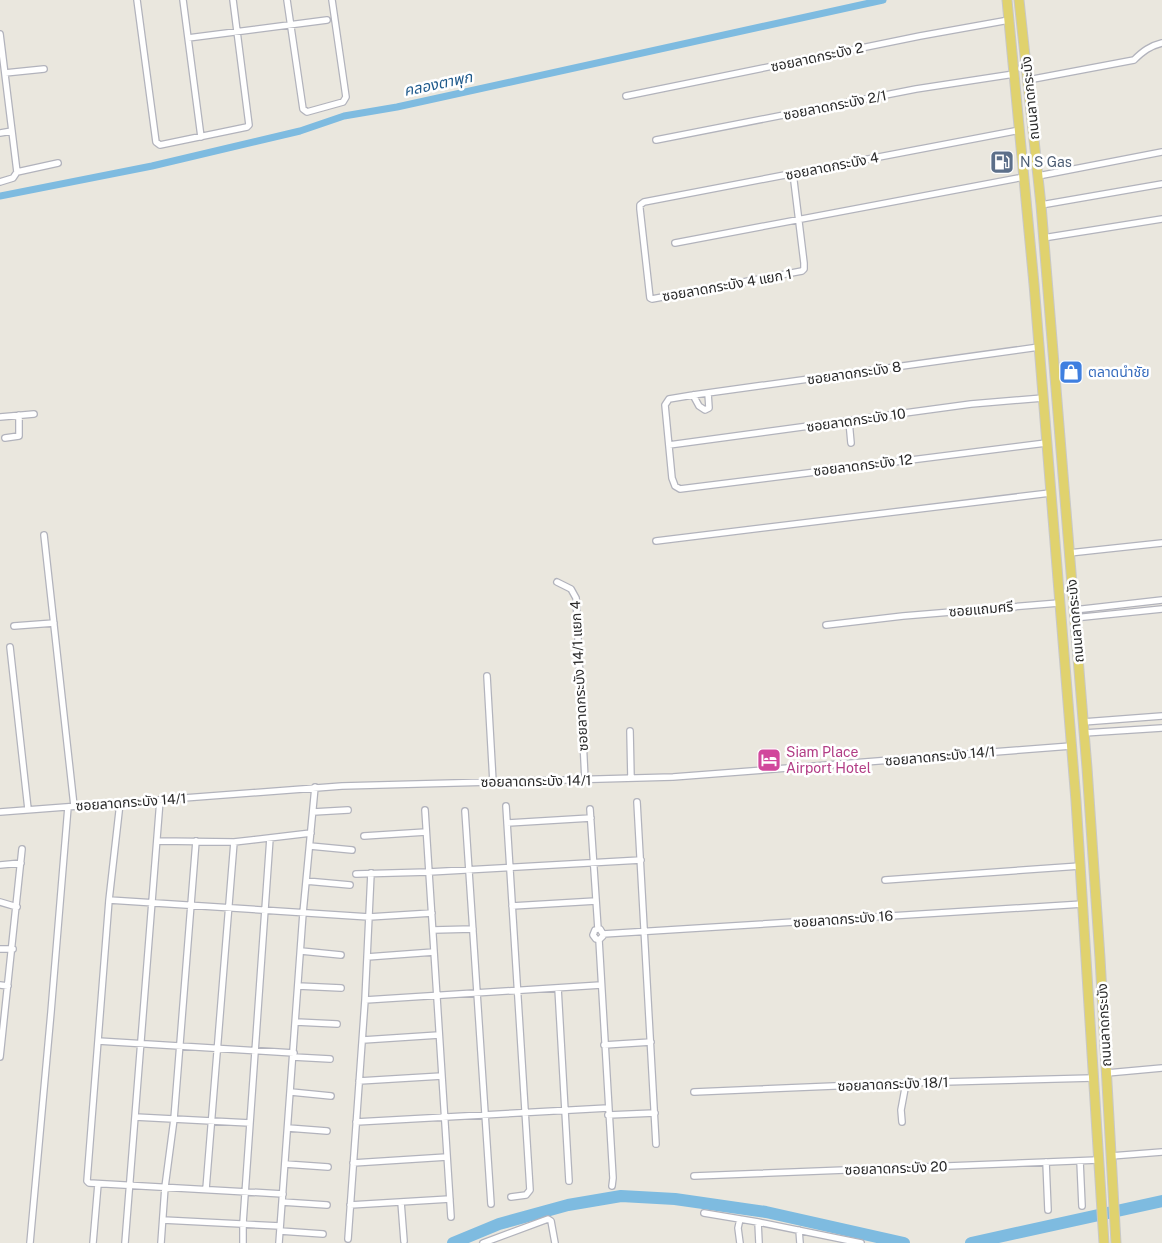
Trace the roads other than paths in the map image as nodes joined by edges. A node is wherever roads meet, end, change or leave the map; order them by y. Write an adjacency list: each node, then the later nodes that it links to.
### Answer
1 (137, 0): 23 (street)
2 (183, 0): 13 (street)
3 (233, 0): 11 (street)
4 (287, 0): 10 (street)
5 (332, 0): 10 (street)
6 (1006, 0): 9 (main road, ถนนลาดกระบัง)
7 (1019, 0): 18 (main road, ถนนลาดกระบัง)
8 (327, 20): 10 (street)
9 (1009, 20): 17 (main road, ถนนลาดกระบัง); 19 (street, ซอยลาดกระบัง 2)
10 (291, 24): 11 (street)
11 (237, 31): 13 (street); 23 (street)
12 (0, 34): 16 (street)
13 (188, 38): 23 (street)
14 (1162, 43): 18 (street)
15 (44, 68): 16 (street)
16 (5, 73): 21 (street)
17 (1014, 74): 20 (main road, ถนนลาดกระบัง); 24 (street, ซอยลาดกระบัง 2/1)
18 (1028, 80): 29 (main road, ถนนลาดกระบัง)
19 (626, 96)
20 (1020, 130): 28 (street, ซอยลาดกระบัง 4); 30 (main road, ถนนลาดกระบัง)
21 (12, 131): 22 (street); 27 (street)
22 (0, 133)
23 (202, 137)
24 (656, 140)
25 (1162, 152): 29 (street)
26 (58, 163): 27 (street)
27 (17, 172): 31 (street)
28 (793, 173): 33 (street, ซอยลาดกระบัง 4); 36 (street, ซอยลาดกระบัง 4 แยก 1)
29 (1038, 176): 34 (main road, ถนนลาดกระบัง)
30 (1024, 177): 36 (street); 39 (main road, ถนนลาดกระบัง)
31 (0, 182)
32 (1162, 184): 34 (street)
33 (644, 202): 36 (street, ซอยลาดกระบัง 4 แยก 1)
34 (1041, 205): 37 (main road, ถนนลาดกระบัง)
35 (1162, 218): 37 (street)
36 (799, 219): 38 (street)
37 (1043, 238): 55 (main road, ถนนลาดกระบัง)
38 (675, 243)
39 (1039, 347): 40 (street, ซอยลาดกระบัง 8); 42 (main road, ถนนลาดกระบัง)
40 (708, 393): 41 (street, ซอยลาดกระบัง 8); 41 (street)
41 (693, 396): 50 (street, ซอยลาดกระบัง 8)
42 (1043, 398): 46 (street, ซอยลาดกระบัง 10); 49 (main road, ถนนลาดกระบัง)
43 (34, 414): 44 (street)
44 (19, 415): 45 (street); 47 (street)
45 (0, 416)
46 (849, 421): 48 (street); 50 (street, ซอยลาดกระบัง 10)
47 (5, 438)
48 (852, 443)
49 (1046, 443): 50 (street, ซอยลาดกระบัง 12); 51 (main road, ถนนลาดกระบัง)
50 (670, 445)
51 (1050, 493): 53 (street); 61 (main road, ถนนลาดกระบัง)
52 (44, 536): 63 (street)
53 (656, 541)
54 (1162, 543): 55 (street)
55 (1069, 553): 62 (main road, ถนนลาดกระบัง)
56 (557, 582): 75 (street, ซอยลาดกระบัง 14/1 แยก 4)
57 (1162, 600): 58 (street)
58 (1147, 602): 60 (street); 62 (street)
59 (1162, 609): 60 (street)
60 (1148, 610): 62 (street)
61 (1060, 611): 62 (main road); 64 (street, ซอยแถมศรี); 73 (main road, ถนนลาดกระบัง)
62 (1074, 614): 69 (main road, ถนนลาดกระบัง)
63 (54, 623): 65 (street); 82 (street)
64 (826, 625)
65 (14, 626)
66 (10, 647): 83 (street)
67 (487, 676): 76 (street)
68 (1162, 716): 69 (street)
69 (1083, 722): 72 (main road, ถนนลาดกระบัง)
70 (1162, 728): 72 (street)
71 (630, 731): 74 (street)
72 (1084, 733): 167 (main road, ถนนลาดกระบัง)
73 (1071, 746): 74 (street, ซอยลาดกระบัง 14/1); 106 (main road, ถนนลาดกระบัง)
74 (631, 778): 75 (street, ซอยลาดกระบัง 14/1)
75 (585, 780): 76 (street, ซอยลาดกระบัง 14/1)
76 (493, 782): 77 (street, ซอยลาดกระบัง 14/1)
77 (315, 788): 78 (street, ซอยลาดกระบัง 14/1); 89 (street)
78 (160, 800): 80 (street, ซอยลาดกระบัง 14/1); 96 (street)
79 (637, 802): 102 (street)
80 (120, 803): 82 (street, ซอยลาดกระบัง 14/1); 115 (street)
81 (506, 806): 91 (street)
82 (71, 807): 83 (street, ซอยลาดกระบัง 14/1); 231 (street)
83 (28, 809): 88 (street, ซอยลาดกระบัง 14/1)
84 (590, 809): 90 (street)
85 (348, 810): 89 (street)
86 (425, 810): 92 (street)
87 (465, 811): 108 (street)
88 (0, 812)
89 (313, 812): 93 (street)
90 (591, 818): 91 (street); 103 (street)
91 (507, 823): 107 (street)
92 (426, 832): 94 (street); 109 (street)
93 (311, 833): 95 (street); 99 (street)
94 (364, 836)
95 (270, 838): 98 (street); 124 (street)
96 (156, 841): 97 (street); 118 (street)
97 (196, 842): 98 (street); 120 (street)
98 (234, 842): 123 (street)
99 (310, 846): 101 (street); 113 (street)
100 (22, 849): 104 (street)
101 (352, 850)
102 (640, 860): 103 (street); 131 (street)
103 (593, 862): 107 (street); 116 (street)
104 (21, 863): 105 (street); 122 (street)
105 (0, 865)
106 (1080, 866): 112 (street); 119 (main road, ถนนลาดกระบัง)
107 (510, 867): 108 (street); 121 (street)
108 (469, 869): 109 (street); 128 (street)
109 (429, 872): 110 (street); 126 (street)
110 (371, 873): 111 (street); 127 (street)
111 (356, 874)
112 (885, 880)
113 (306, 881): 114 (street); 125 (street)
114 (350, 885)
115 (109, 900): 118 (street); 155 (street)
116 (596, 901): 121 (street); 129 (street)
117 (0, 902): 122 (street)
118 (151, 904): 120 (street); 157 (street)
119 (1083, 904): 131 (street, ซอยลาดกระบัง 16); 169 (main road, ถนนลาดกระบัง)
120 (190, 905): 123 (street); 159 (street)
121 (512, 906): 146 (street)
122 (17, 907): 135 (street)
123 (227, 908): 124 (street); 160 (street)
124 (264, 911): 125 (street); 162 (street)
125 (303, 913): 127 (street); 136 (street)
126 (432, 914): 127 (street); 130 (street)
127 (369, 917): 139 (street)
128 (473, 929): 130 (street); 147 (street)
129 (598, 929): 132 (street); 133 (street)
130 (433, 930): 137 (street)
131 (644, 931): 132 (street, ซอยลาดกระบัง 16); 156 (street)
132 (603, 934): 133 (street)
133 (599, 940): 141 (street)
134 (0, 949): 135 (street)
135 (12, 949): 142 (street)
136 (301, 951): 138 (street); 143 (street)
137 (434, 952): 139 (street); 148 (street)
138 (341, 955)
139 (367, 957): 149 (street)
140 (0, 985): 142 (street)
141 (601, 985): 145 (street); 158 (street)
142 (8, 986): 150 (street)
143 (298, 986): 144 (street); 151 (street)
144 (341, 988)
145 (558, 988): 146 (street); 176 (street)
146 (518, 991): 147 (street); 177 (street)
147 (477, 993): 148 (street); 179 (street)
148 (437, 996): 149 (street); 153 (street)
149 (366, 1000): 154 (street)
150 (2, 1018): 161 (street)
151 (296, 1022): 152 (street); 163 (street)
152 (337, 1024)
153 (439, 1035): 154 (street); 168 (street)
154 (362, 1040): 170 (street)
155 (98, 1041): 157 (street); 202 (street)
156 (651, 1042): 158 (street); 178 (street)
157 (141, 1043): 159 (street); 181 (street)
158 (604, 1045): 175 (street)
159 (180, 1046): 160 (street); 183 (street)
160 (217, 1048): 162 (street); 184 (street)
161 (0, 1050): 164 (street)
162 (255, 1050): 163 (street); 187 (street)
163 (294, 1055): 165 (street); 172 (street)
164 (0, 1057)
165 (330, 1059)
166 (1162, 1068): 167 (street)
167 (1107, 1073): 192 (main road, ถนนลาดกระบัง)
168 (442, 1076): 170 (street); 182 (street)
169 (1093, 1078): 171 (street, ซอยลาดกระบัง 18/1); 195 (main road, ถนนลาดกระบัง)
170 (359, 1082): 185 (street)
171 (906, 1083): 173 (street, ซอยลาดกระบัง 18/1); 186 (street)
172 (291, 1092): 174 (street); 188 (street)
173 (694, 1092)
174 (331, 1096)
175 (608, 1108): 176 (street); 180 (street)
176 (565, 1110): 177 (street); 201 (street)
177 (525, 1112): 179 (street); 209 (street)
178 (655, 1112): 180 (street); 190 (street)
179 (485, 1115): 182 (street); 213 (street)
180 (608, 1115): 204 (street)
181 (135, 1116): 183 (street); 203 (street)
182 (445, 1117): 185 (street); 193 (street)
183 (174, 1119): 184 (street); 205 (street)
184 (211, 1121): 187 (street); 206 (street)
185 (356, 1122): 197 (street)
186 (902, 1122)
187 (250, 1123): 207 (street)
188 (288, 1128): 189 (street); 198 (street)
189 (327, 1131)
190 (656, 1144)
191 (1162, 1152): 192 (street)
192 (1112, 1156): 244 (main road, ถนนลาดกระบัง)
193 (447, 1157): 197 (street); 210 (street)
194 (1080, 1160): 195 (street, ซอยลาดกระบัง 20); 196 (street, ซอยลาดกระบัง 20); 216 (street)
195 (1098, 1160): 243 (main road, ถนนลาดกระบัง)
196 (1046, 1162): 200 (street, ซอยลาดกระบัง 20); 217 (street)
197 (353, 1163): 215 (street)
198 (285, 1164): 199 (street); 208 (street)
199 (328, 1167)
200 (694, 1176)
201 (569, 1180)
202 (98, 1184): 203 (street); 232 (street)
203 (130, 1185): 205 (street); 233 (street)
204 (612, 1186)
205 (166, 1187): 206 (street); 221 (street)
206 (206, 1189): 207 (street)
207 (245, 1192): 208 (street); 223 (street)
208 (283, 1194): 211 (street)
209 (511, 1197)
210 (450, 1199): 212 (street); 219 (street)
211 (282, 1202): 214 (street); 224 (street)
212 (401, 1202): 215 (street); 230 (street)
213 (491, 1204)
214 (327, 1205)
215 (350, 1205): 227 (street)
216 (1082, 1206)
217 (1048, 1210)
218 (704, 1213): 220 (street)
219 (451, 1217)
220 (740, 1219): 222 (street); 239 (street)
221 (163, 1220): 223 (street); 234 (street)
222 (758, 1222): 225 (street); 240 (street)
223 (242, 1223): 224 (street); 235 (street)
224 (280, 1228): 226 (street); 236 (street)
225 (799, 1230): 229 (street); 241 (street)
226 (323, 1234)
227 (348, 1239)
228 (503, 1240): 237 (street); 238 (street)
229 (840, 1240): 242 (street)
230 (404, 1241)
231 (30, 1243)
232 (93, 1243)
233 (125, 1243)
234 (161, 1243)
235 (243, 1243)
236 (279, 1243)
237 (483, 1243)
238 (555, 1243)
239 (740, 1243)
240 (760, 1243)
241 (800, 1243)
242 (861, 1243)
243 (1104, 1243)
244 (1116, 1243)

